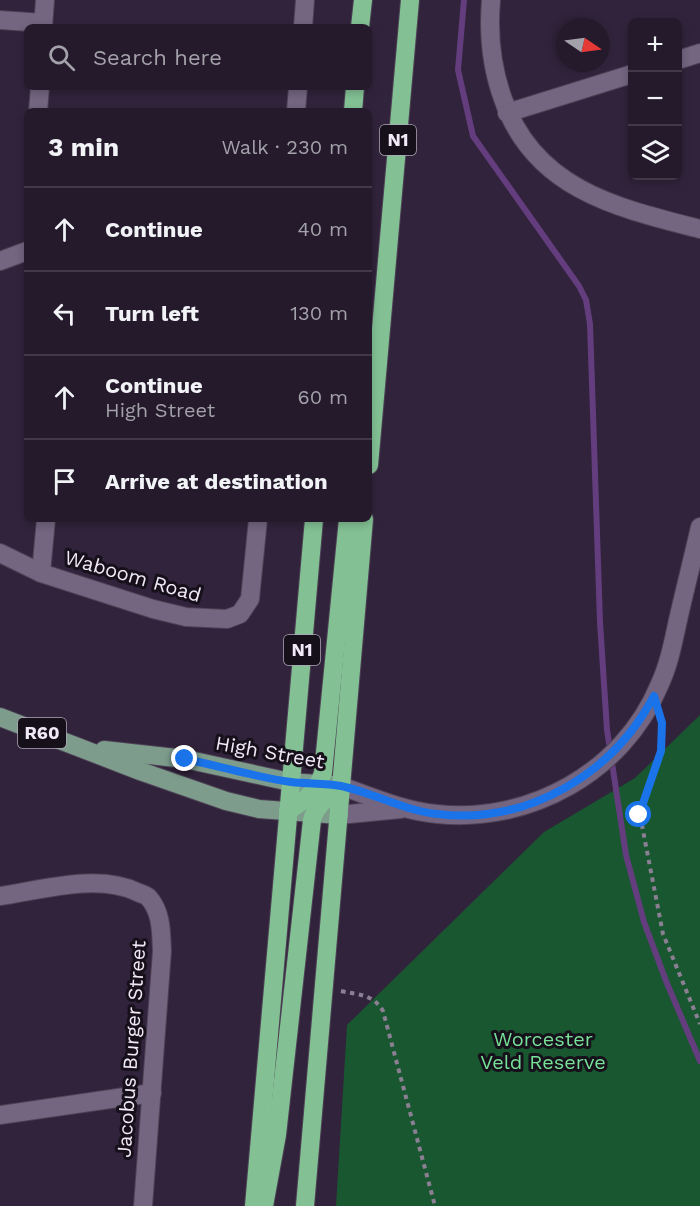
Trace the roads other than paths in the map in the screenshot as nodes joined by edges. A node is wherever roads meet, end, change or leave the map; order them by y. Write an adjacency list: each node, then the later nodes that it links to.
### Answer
1 (45, 0): 8 (street)
2 (305, 0): 9 (street)
3 (363, 0): 10 (highway)
4 (410, 0): 24 (highway, N1)
5 (491, 0): 20 (street)
6 (0, 20): 7 (street)
7 (34, 24)
8 (43, 24)
9 (303, 24)
10 (360, 24)
11 (700, 52): 12 (street)
12 (682, 59)
13 (628, 76): 20 (street)
14 (40, 90): 17 (street)
15 (298, 90): 18 (street)
16 (355, 90): 19 (highway)
17 (38, 108)
18 (296, 108)
19 (353, 108)
20 (507, 113): 21 (street)
21 (700, 229)
22 (24, 252): 23 (street)
23 (0, 261)
24 (372, 418)
25 (46, 522): 32 (street)
26 (258, 522): 32 (street, Waboom Road)
27 (315, 522): 35 (highway, N1)
28 (348, 522): 36 (highway)
29 (364, 522): 37 (highway)
30 (700, 527): 38 (street)
31 (0, 553): 32 (street, Waboom Road)
32 (41, 573)
33 (0, 717): 34 (main road, High Street / R60)
34 (84, 748): 35 (main road, High Street / R60); 39 (main road, High Street / R60)
35 (290, 782): 36 (main road, High Street / R60); 39 (highway, N1)
36 (320, 784): 37 (main road, High Street / R60); 39 (highway)
37 (341, 786): 38 (street); 40 (highway); 41 (highway)
38 (405, 808): 41 (street)
39 (288, 811): 40 (main road, High Street / R60); 46 (highway, N1)
40 (314, 813): 41 (main road, High Street / R60); 47 (highway)
41 (339, 815): 48 (highway)
42 (0, 896): 43 (street, Jacobus Burger Street)
43 (152, 1093): 44 (street); 45 (street, Jacobus Burger Street)
44 (0, 1114)
45 (143, 1206)
46 (254, 1206)
47 (264, 1206)
48 (305, 1206)

